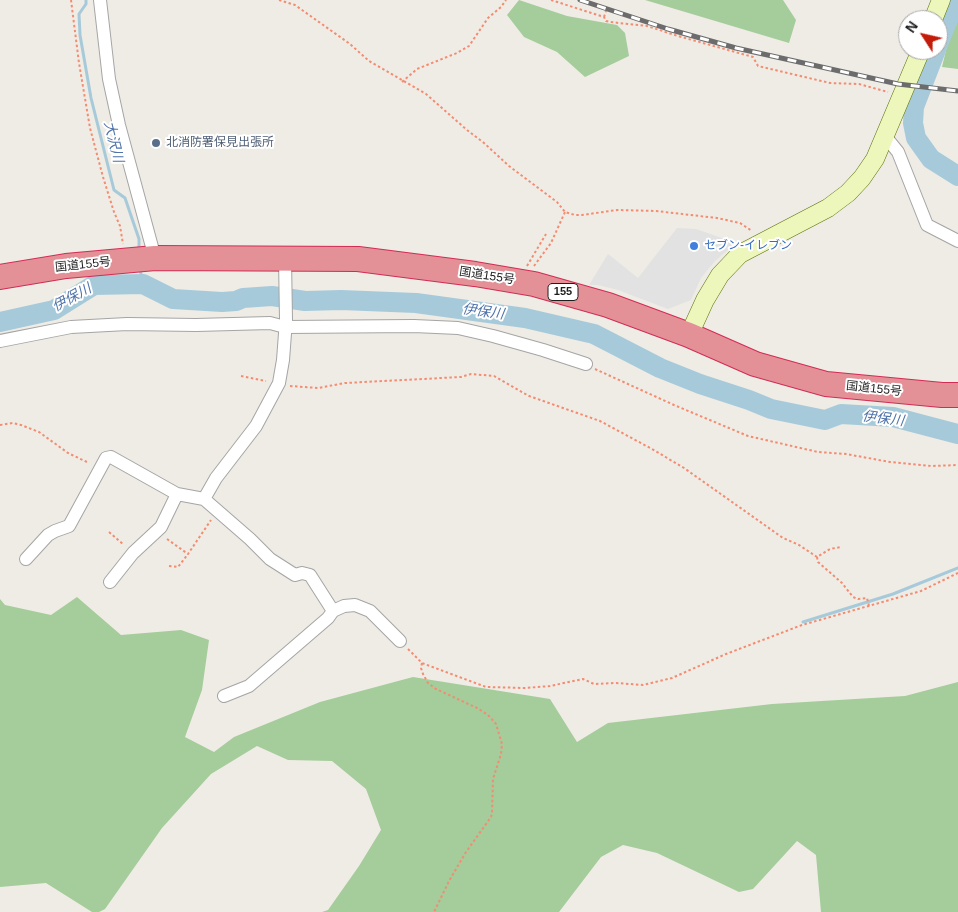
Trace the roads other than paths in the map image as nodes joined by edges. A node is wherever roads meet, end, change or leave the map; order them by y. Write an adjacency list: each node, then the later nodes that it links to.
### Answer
1 (100, 0): 5 (street)
2 (917, 60): 3 (street)
3 (885, 136): 4 (street); 9 (street)
4 (958, 241)
5 (155, 258): 6 (highway, 国道155号 / 155); 7 (highway, 国道155号 / 155)
6 (285, 258): 8 (street); 9 (highway, 国道155号 / 155)
7 (0, 277)
8 (286, 323): 10 (street); 11 (street); 14 (street)
9 (689, 336): 12 (highway, 国道155号 / 155)
10 (0, 341)
11 (586, 364)
12 (958, 395)
13 (177, 494): 14 (street); 15 (street); 16 (street)
14 (204, 499): 17 (street)
15 (26, 559)
16 (110, 582)
17 (333, 611): 18 (street); 19 (street)
18 (400, 642)
19 (224, 696)

